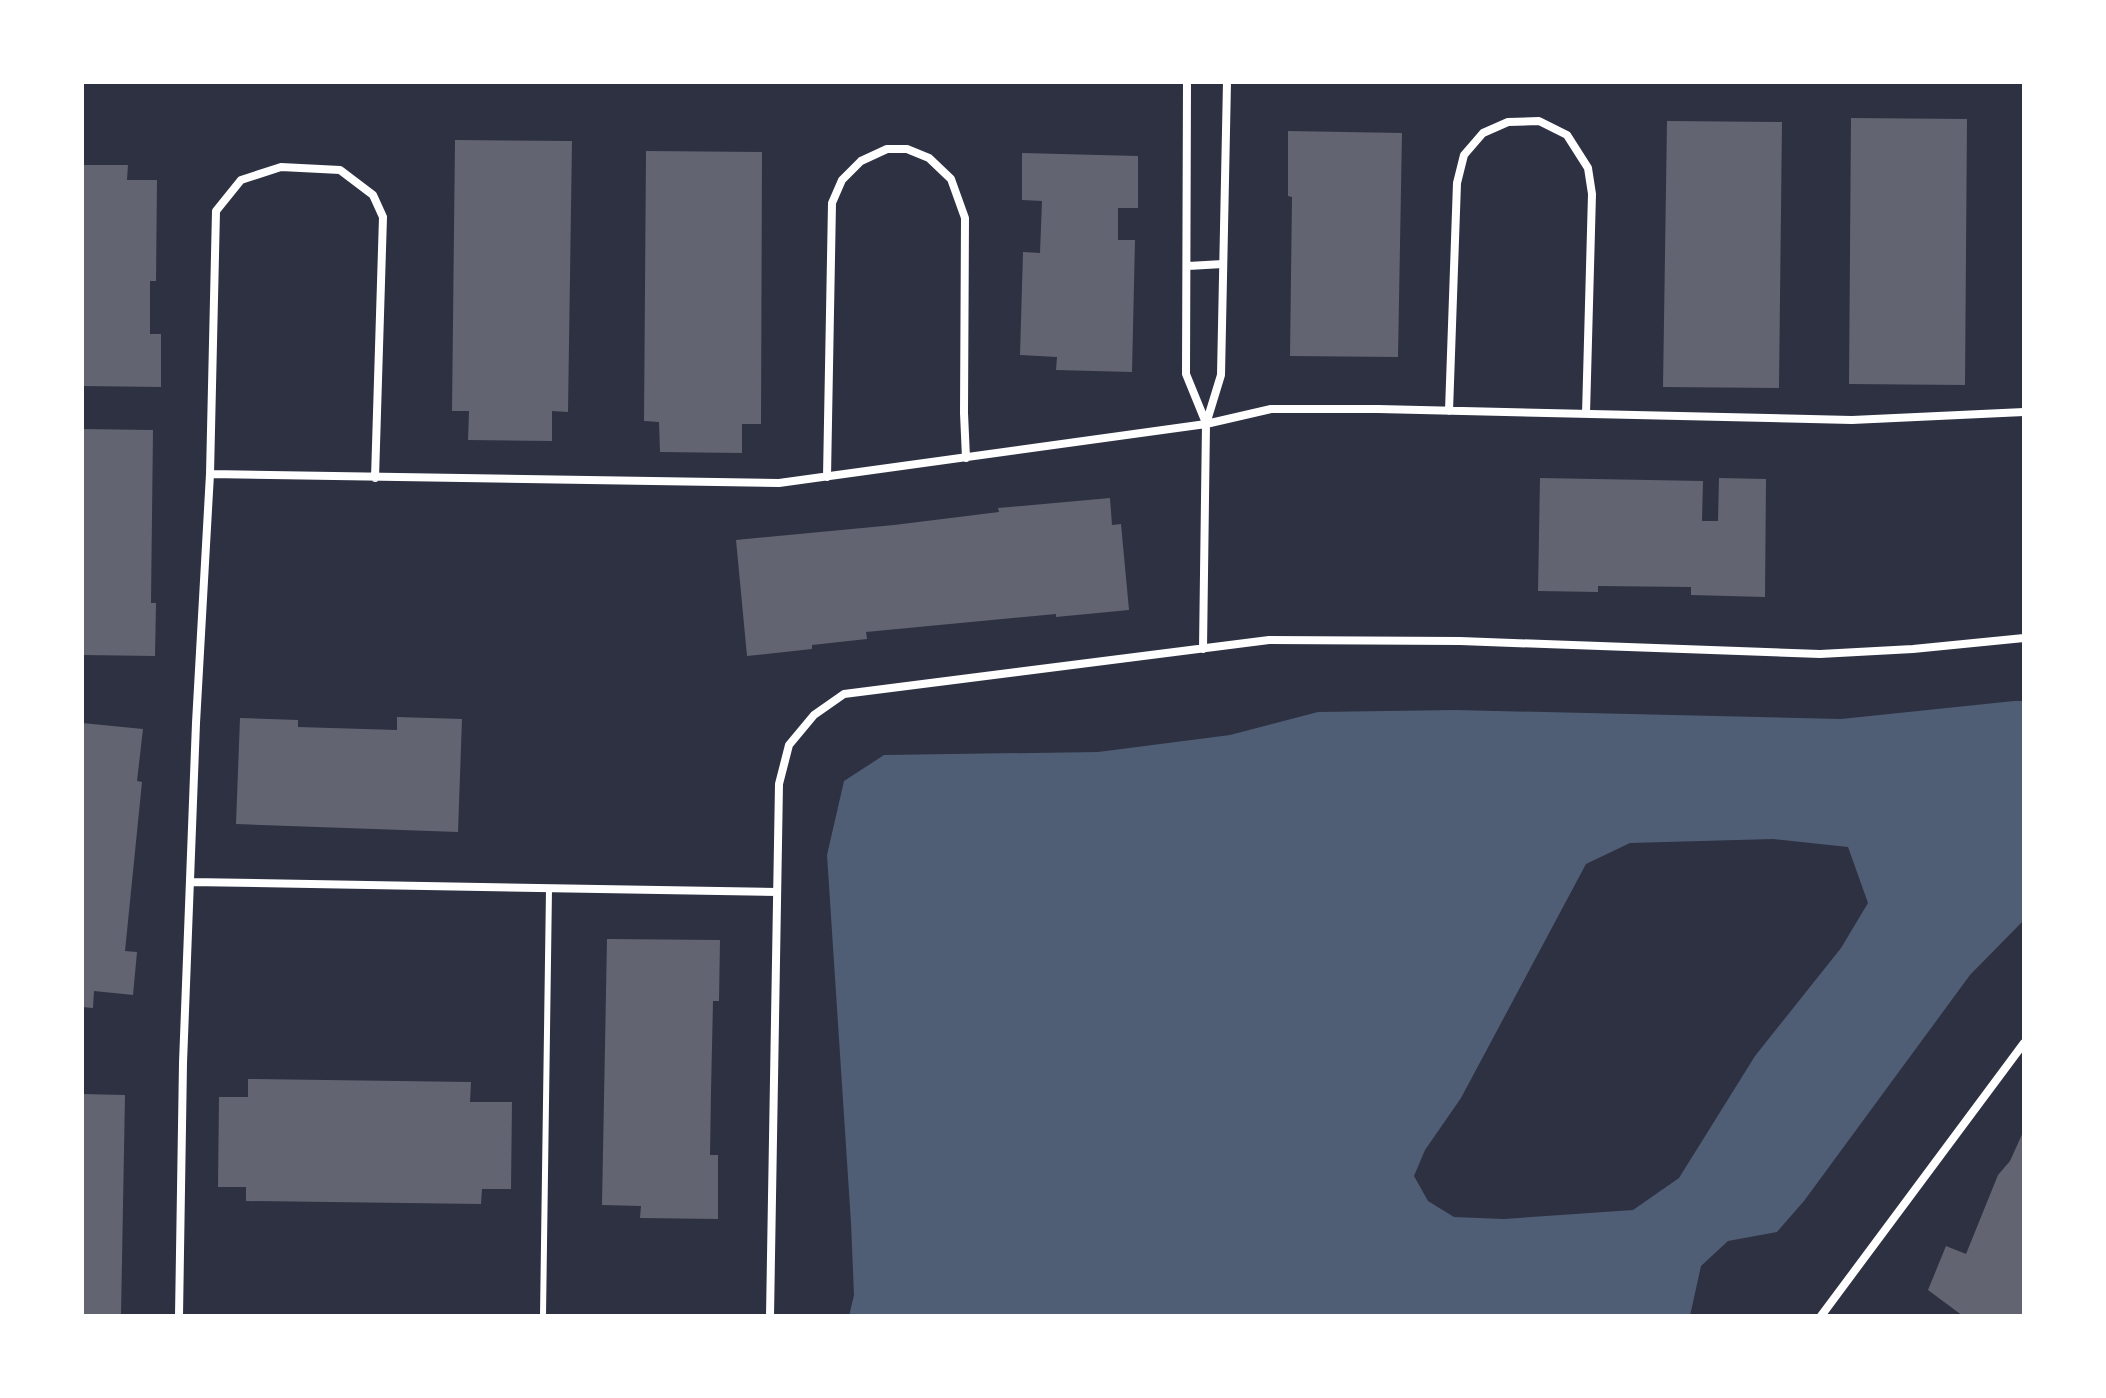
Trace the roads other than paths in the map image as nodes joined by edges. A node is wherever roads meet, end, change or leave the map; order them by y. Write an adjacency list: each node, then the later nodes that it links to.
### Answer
1 (1187, 82): 4 (street)
2 (1227, 82): 3 (street)
3 (1223, 264): 4 (street); 8 (street)
4 (1188, 266): 8 (street)
5 (1449, 411): 7 (street); 7 (street); 8 (street)
6 (2024, 412): 7 (street)
7 (1586, 414)
8 (1206, 424): 9 (street); 14 (street)
9 (966, 458): 11 (street); 11 (street)
10 (210, 474): 12 (street); 12 (street); 15 (street)
11 (827, 477): 12 (street)
12 (375, 478)
13 (2024, 638): 14 (street)
14 (1203, 649): 17 (street)
15 (190, 882): 16 (street); 19 (street)
16 (549, 889): 17 (street); 20 (lane)
17 (777, 892): 21 (street)
18 (2024, 1043): 22 (street)
19 (179, 1316)
20 (543, 1316)
21 (770, 1316)
22 (1821, 1316)

